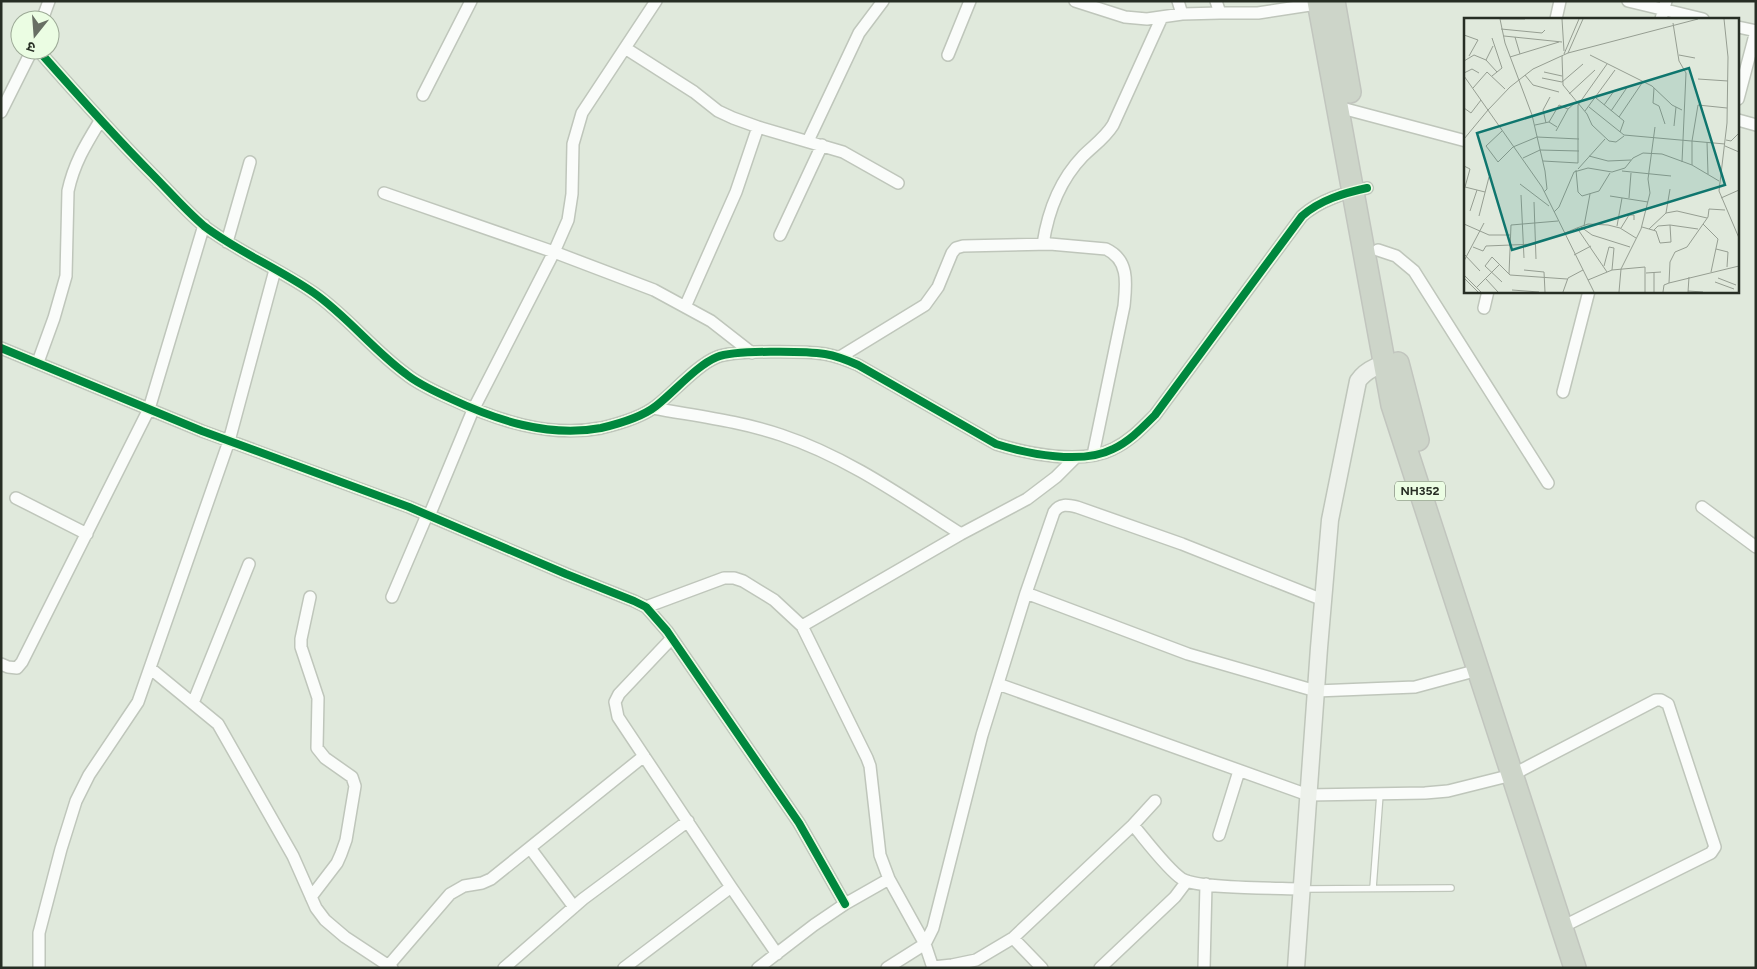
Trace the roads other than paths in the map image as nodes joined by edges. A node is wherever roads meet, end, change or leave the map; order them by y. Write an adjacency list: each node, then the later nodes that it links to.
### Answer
1 (471, 1): 24 (street)
2 (656, 1): 19 (street)
3 (883, 1): 32 (street)
4 (970, 1): 20 (street)
5 (1075, 1): 14 (street)
6 (1178, 1): 13 (street)
7 (1216, 1): 12 (street)
8 (1560, 1): 15 (street)
9 (1628, 1): 11 (street)
10 (1326, 2): 12 (street); 25 (highway, NH352)
11 (1663, 10): 16 (street)
12 (1220, 13): 13 (street)
13 (1182, 14): 14 (street)
14 (1162, 17): 41 (street)
15 (1556, 18)
16 (1699, 18)
17 (1740, 27): 18 (street)
18 (1756, 31): 23 (street)
19 (625, 48): 30 (street); 43 (street)
20 (948, 55)
21 (27, 60): 26 (street)
22 (47, 60): 27 (street)
23 (1740, 91)
24 (423, 95)
25 (1346, 109): 31 (street); 36 (highway, NH352)
26 (1, 112)
27 (100, 121): 38 (street); 52 (street)
28 (1740, 121): 29 (street)
29 (1756, 125)
30 (758, 127): 32 (street); 47 (street)
31 (1464, 140)
32 (808, 141): 33 (street)
33 (822, 145): 35 (street); 39 (street)
34 (250, 162): 40 (street)
35 (898, 183)
36 (1360, 190): 42 (highway, NH352); 53 (highway, NH352); 59 (street)
37 (384, 193): 43 (street)
38 (204, 225): 40 (street); 56 (street)
39 (780, 235)
40 (227, 242): 44 (street)
41 (1044, 244): 51 (street); 59 (street)
42 (1378, 250): 53 (highway, NH352); 61 (street)
43 (554, 252): 47 (street); 57 (street)
44 (275, 270): 57 (street); 58 (street)
45 (1488, 292): 48 (street)
46 (1589, 292): 54 (street)
47 (685, 307): 50 (street)
48 (1484, 308)
49 (1, 348): 52 (street)
50 (752, 353): 51 (street); 55 (street)
51 (840, 358): 60 (street)
52 (38, 362): 56 (street)
53 (1391, 363): 72 (street); 78 (highway, NH352); 84 (highway, NH352)
54 (1563, 392)
55 (654, 408): 57 (street); 66 (street)
56 (149, 409): 58 (street); 65 (street)
57 (473, 410): 64 (street)
58 (229, 441): 64 (street); 77 (street)
59 (1093, 455): 60 (street)
60 (1076, 457): 66 (street)
61 (1548, 483)
62 (16, 498): 65 (street)
63 (1702, 507): 67 (street)
64 (429, 516): 71 (street); 73 (street)
65 (87, 534): 76 (street)
66 (961, 534): 74 (street)
67 (1756, 547)
68 (249, 564): 81 (street)
69 (1026, 593): 72 (street); 79 (street); 80 (street)
70 (310, 597): 99 (street)
71 (392, 597)
72 (1323, 600): 80 (street)
73 (646, 607): 74 (street); 75 (street)
74 (802, 626): 92 (street)
75 (672, 638): 82 (street); 100 (street)
76 (1, 664)
77 (151, 669): 81 (street); 108 (street)
78 (1478, 670): 80 (street); 84 (highway, NH352)
79 (998, 684): 83 (street); 104 (street)
80 (1316, 691): 86 (street)
81 (193, 703): 99 (street)
82 (644, 756): 88 (street); 91 (street)
83 (1239, 771): 86 (street); 90 (street)
84 (1518, 773): 85 (street); 102 (highway, NH352); 102 (street)
85 (1380, 794): 86 (street); 96 (lane)
86 (1308, 796): 98 (street)
87 (1154, 801): 89 (street)
88 (688, 821): 95 (street); 101 (street)
89 (1133, 825): 93 (street); 103 (street)
90 (1219, 835)
91 (530, 848): 101 (street); 106 (street)
92 (889, 879): 100 (street); 104 (street)
93 (1187, 881): 94 (street); 114 (street)
94 (1206, 884): 98 (street); 115 (street)
95 (731, 887): 105 (street); 110 (street)
96 (1373, 888): 97 (lane); 98 (lane)
97 (1451, 888)
98 (1301, 889): 116 (street)
99 (311, 897): 106 (street)
100 (845, 904): 105 (street)
101 (574, 907): 109 (street)
102 (1568, 924): 117 (highway, NH352); 118 (highway, NH352)
103 (1013, 938): 107 (street); 113 (street)
104 (925, 944): 107 (street); 112 (street)
105 (777, 954): 111 (street)
106 (390, 967)
107 (933, 967)
108 (39, 968)
109 (504, 968)
110 (624, 968)
111 (758, 968)
112 (887, 968)
113 (1042, 968)
114 (1100, 968)
115 (1204, 968)
116 (1296, 968)
117 (1575, 968)
118 (1589, 968)

